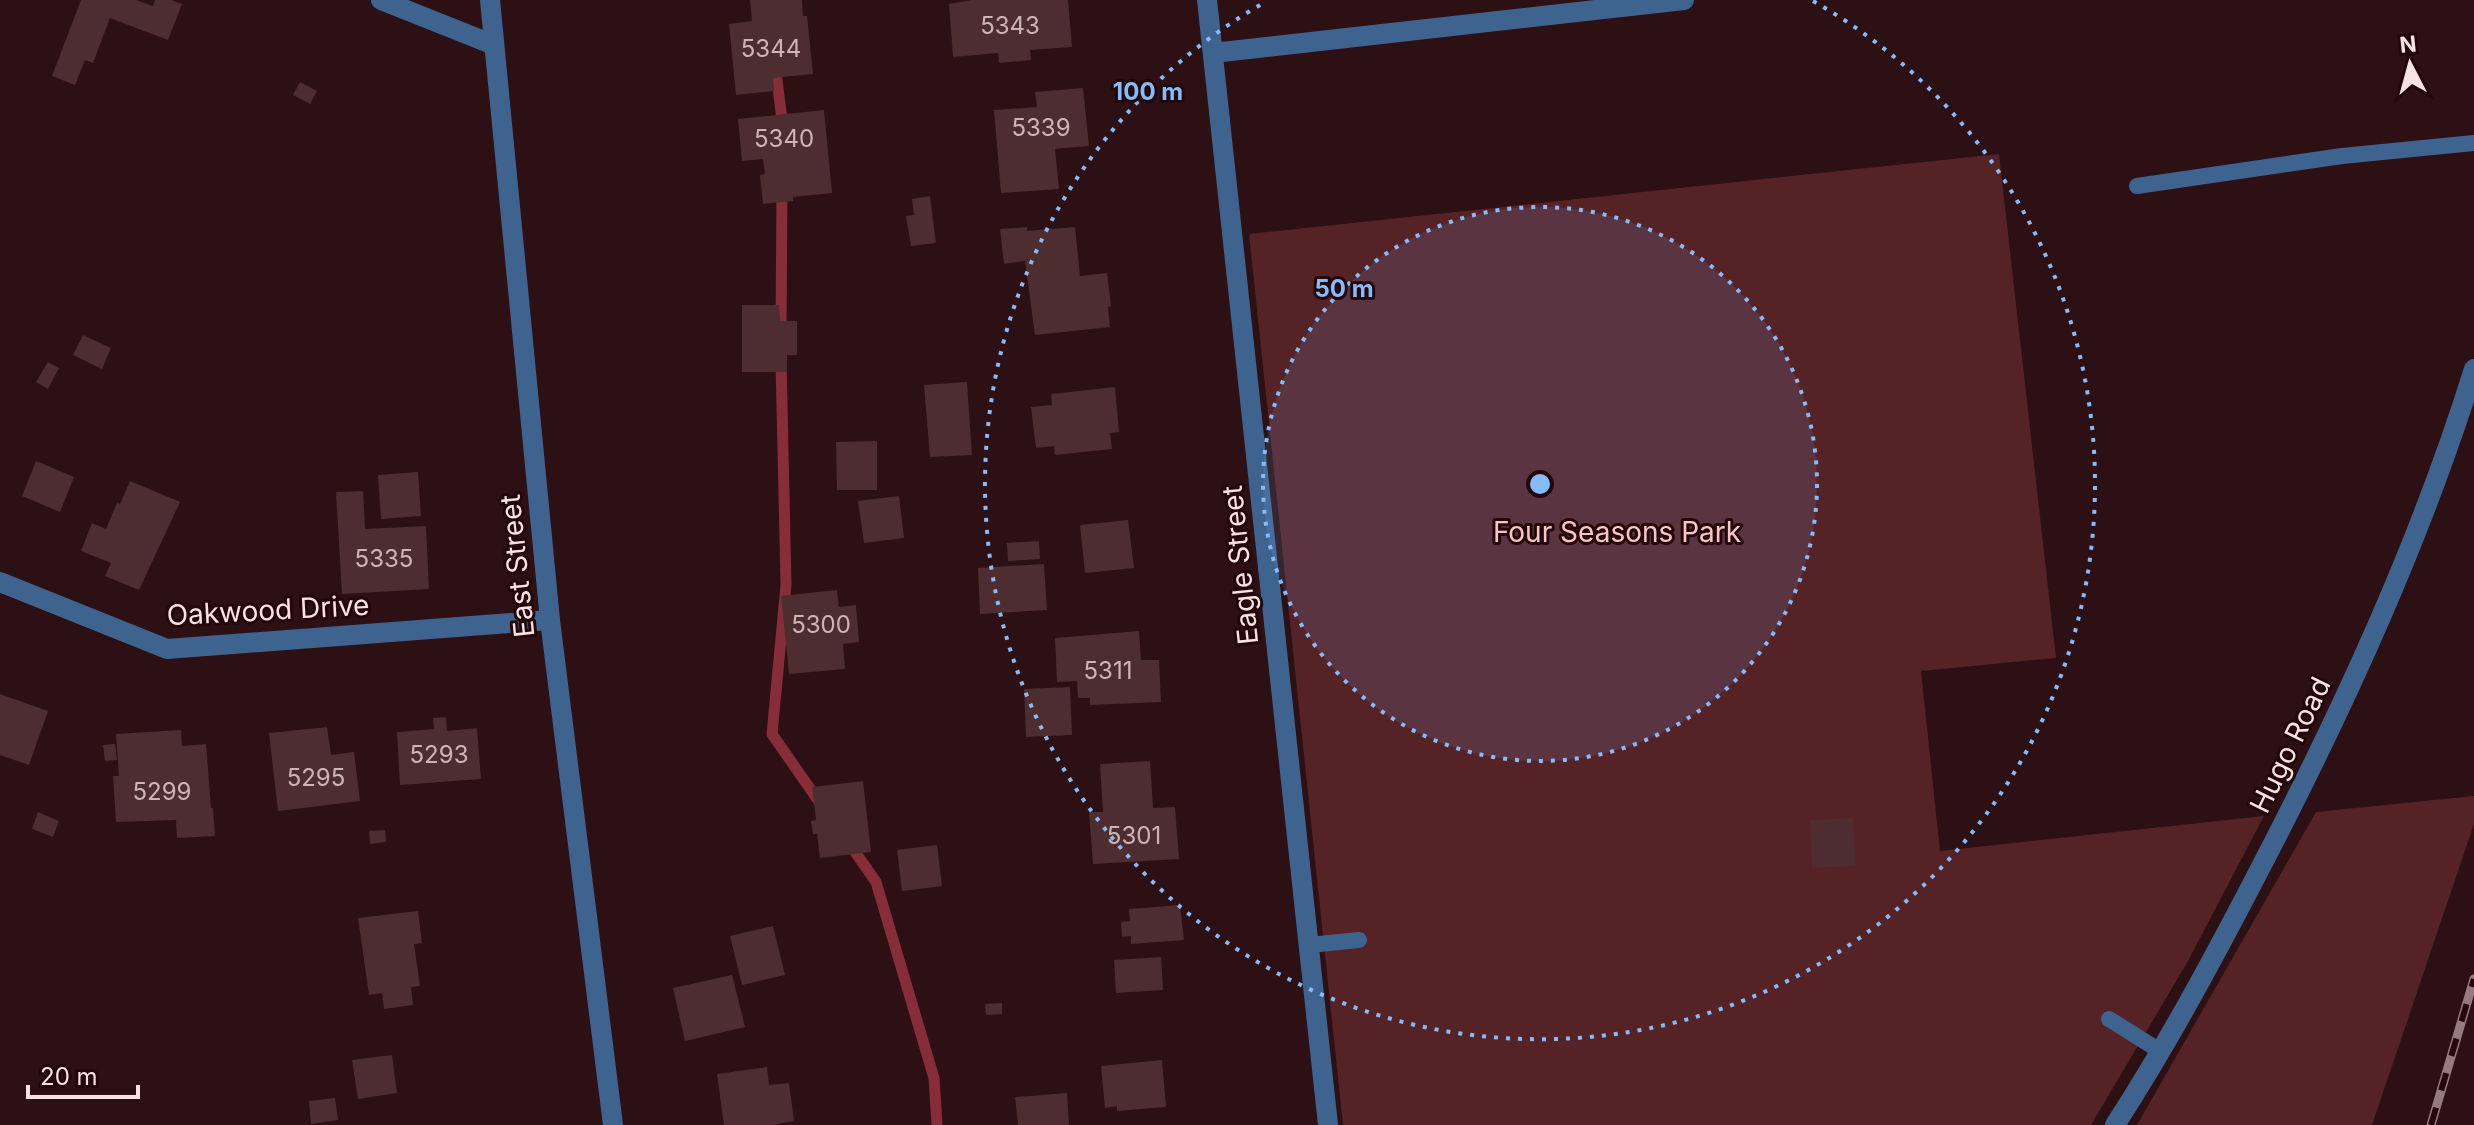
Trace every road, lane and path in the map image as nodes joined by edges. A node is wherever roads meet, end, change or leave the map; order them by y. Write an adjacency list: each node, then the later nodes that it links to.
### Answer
1 (381, 0): 5 (street)
2 (490, 0): 5 (street, East Street)
3 (1207, 0): 6 (street, Eagle Street)
4 (1684, 0): 6 (street)
5 (494, 45): 11 (street, East Street)
6 (1213, 53): 13 (street, Eagle Street)
7 (2474, 143): 8 (lane)
8 (2137, 186)
9 (2474, 369): 15 (street, Hugo Road)
10 (0, 582): 11 (street, Oakwood Drive)
11 (550, 620): 16 (street, East Street)
12 (1359, 940): 13 (lane)
13 (1309, 945): 17 (street, Eagle Street)
14 (2109, 1019): 15 (lane)
15 (2160, 1051): 18 (street, Hugo Road)
16 (613, 1125)
17 (1328, 1125)
18 (2115, 1125)

